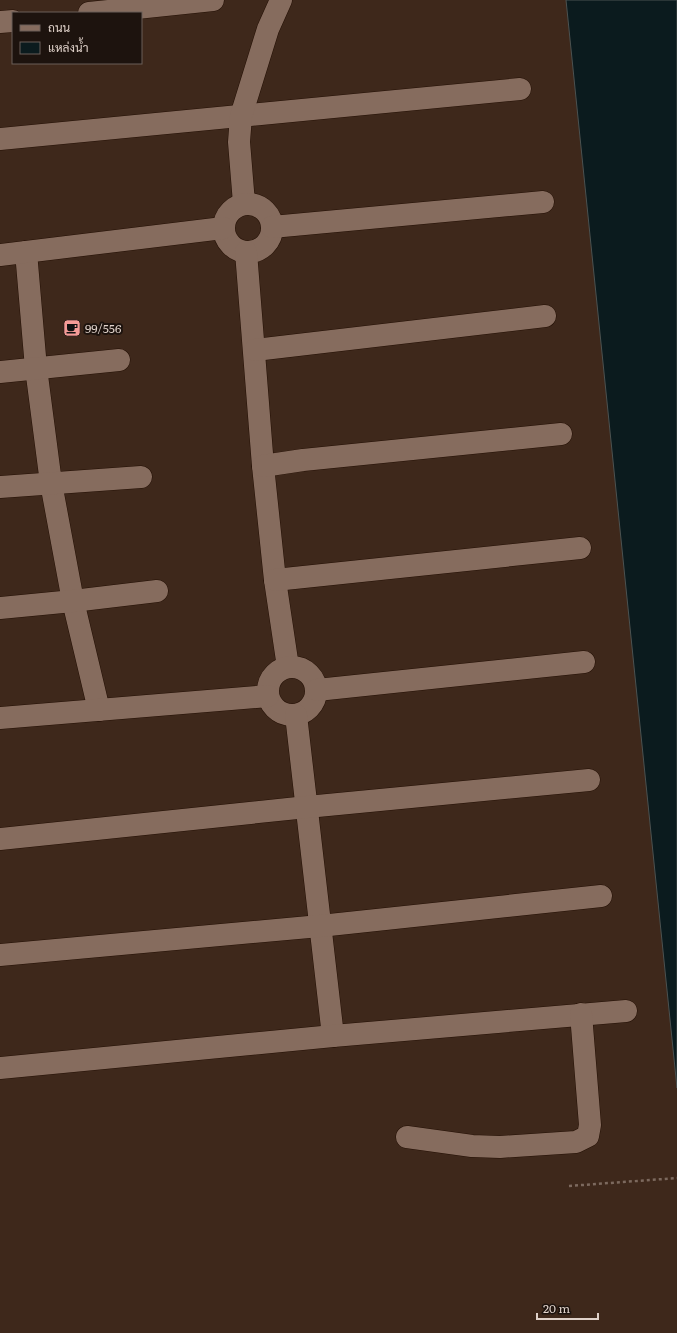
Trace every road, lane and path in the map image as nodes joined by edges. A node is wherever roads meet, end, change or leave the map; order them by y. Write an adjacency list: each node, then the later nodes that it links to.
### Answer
1 (213, 0): 3 (street)
2 (281, 0): 7 (street)
3 (99, 12)
4 (12, 21): 5 (street)
5 (0, 22)
6 (520, 89): 7 (street)
7 (241, 116): 8 (street); 10 (street)
8 (0, 139)
9 (543, 202): 11 (street)
10 (244, 203): 11 (street); 12 (street)
11 (272, 227): 14 (street)
12 (223, 228): 13 (street); 14 (street)
13 (26, 252): 15 (street); 19 (street)
14 (246, 252): 17 (street)
15 (0, 255)
16 (544, 316): 17 (street)
17 (254, 350): 22 (street)
18 (119, 360): 19 (street)
19 (36, 368): 20 (street); 24 (street)
20 (0, 372)
21 (561, 434): 22 (street)
22 (263, 466): 27 (street)
23 (141, 477): 24 (street)
24 (51, 483): 25 (street); 29 (street)
25 (0, 487)
26 (580, 548): 27 (street)
27 (275, 580): 32 (street)
28 (157, 591): 29 (street)
29 (73, 601): 30 (street); 35 (street)
30 (0, 608)
31 (584, 662): 33 (street)
32 (288, 667): 33 (street); 34 (street)
33 (317, 690): 36 (street)
34 (268, 696): 35 (street); 36 (street)
35 (99, 710): 37 (street)
36 (296, 715): 39 (street)
37 (0, 718)
38 (589, 780): 39 (street)
39 (307, 807): 40 (street); 42 (street)
40 (0, 839)
41 (601, 896): 42 (street)
42 (320, 926): 43 (street); 46 (street)
43 (0, 955)
44 (626, 1011): 45 (street)
45 (581, 1014): 46 (street); 48 (street)
46 (333, 1036): 47 (street)
47 (0, 1068)
48 (407, 1137)
49 (677, 1178): 50 (path)
50 (569, 1186)

